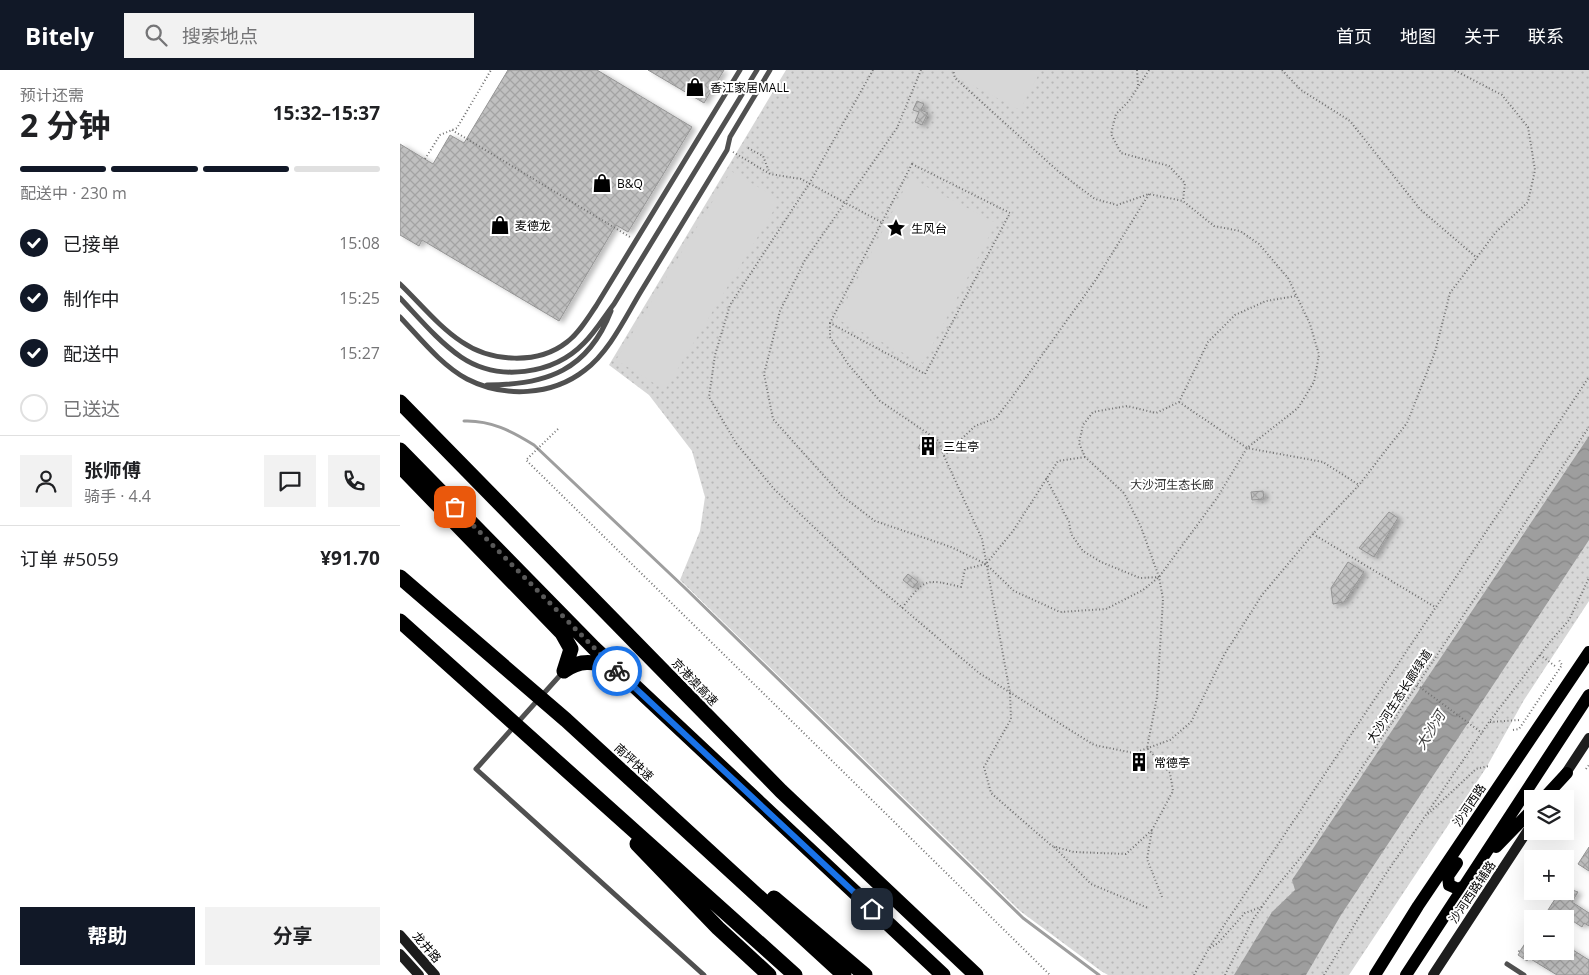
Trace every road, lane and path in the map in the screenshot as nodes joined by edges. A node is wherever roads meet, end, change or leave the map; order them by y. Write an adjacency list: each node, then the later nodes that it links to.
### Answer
1 (492, 70): 13 (path)
2 (740, 70): 23 (lane)
3 (757, 70): 14 (lane)
4 (770, 70): 32 (lane)
5 (873, 70): 18 (path)
6 (921, 70): 21 (path)
7 (953, 70): 19 (path)
8 (1137, 70): 12 (path)
9 (1149, 70): 12 (path)
10 (1282, 70): 24 (path)
11 (1454, 70): 24 (path)
12 (1138, 86): 20 (path)
13 (452, 130): 16 (path); 23 (path)
14 (714, 140): 17 (path); 28 (lane)
15 (748, 148): 17 (path)
16 (425, 159)
17 (770, 174): 18 (path)
18 (808, 184): 21 (path); 50 (path)
19 (1149, 194): 20 (path); 39 (path)
20 (1183, 201): 26 (path)
21 (845, 203): 22 (path); 45 (path)
22 (882, 222): 30 (path); 30 (path)
23 (636, 240): 25 (lane)
24 (1477, 258): 43 (path)
25 (400, 284)
26 (1296, 296): 34 (path); 37 (path)
27 (400, 298): 28 (lane)
28 (614, 304): 32 (lane)
29 (400, 317): 32 (lane)
30 (830, 323): 39 (path)
31 (1589, 376): 49 (path)
32 (481, 385)
33 (400, 402): 98 (highway, 京港澳高速)
34 (1179, 402): 37 (path); 40 (path)
35 (1589, 427): 58 (path, 大沙河生态长廊绿道)
36 (558, 429): 99 (path)
37 (1247, 448): 43 (path); 47 (path)
38 (400, 450): 57 (highway)
39 (944, 456): 45 (path)
40 (1085, 457): 42 (path); 47 (path)
41 (400, 466): 56 (highway)
42 (1046, 478): 45 (path); 47 (path)
43 (1359, 485): 44 (path)
44 (1313, 534): 49 (path); 68 (path)
45 (986, 564): 47 (path); 50 (path); 59 (path)
46 (400, 577): 61 (highway, 南坪快速)
47 (1159, 577): 68 (path)
48 (1589, 578): 53 (path)
49 (1436, 607): 87 (path)
50 (902, 608): 59 (path)
51 (400, 620): 67 (highway)
52 (1589, 652): 73 (main road, 沙河西路)
53 (1540, 655): 55 (path); 63 (path)
54 (1559, 660): 64 (path)
55 (1555, 666)
56 (564, 670): 57 (highway); 92 (lane)
57 (619, 673): 97 (highway)
58 (1417, 684): 65 (path); 84 (path, 大沙河生态长廊绿道)
59 (1010, 693): 68 (path); 80 (path)
60 (1589, 695): 81 (main road)
61 (566, 720): 95 (highway, 南坪快速); 96 (highway)
62 (1520, 720): 63 (path)
63 (1489, 722): 65 (path)
64 (1513, 730)
65 (1482, 733): 76 (path)
66 (1589, 738): 72 (main road)
67 (541, 745): 93 (highway); 94 (highway)
68 (1147, 748): 78 (path)
69 (1589, 765): 71 (path)
70 (1489, 766): 76 (path)
71 (1586, 769)
72 (1567, 773): 74 (main road); 75 (main road)
73 (1503, 780): 82 (main road); 103 (main road, 沙河西路)
74 (1551, 790)
75 (1555, 790)
76 (1424, 818): 102 (path)
77 (1524, 818): 81 (main road)
78 (1152, 830): 80 (path); 83 (path)
79 (1524, 836): 105 (main road, 沙河西路辅路)
80 (1052, 846): 85 (path)
81 (1477, 867): 82 (main road)
82 (1466, 885): 104 (main road)
83 (1162, 897)
84 (1264, 906): 87 (path); 101 (path, 大沙河生态长廊绿道)
85 (1148, 908)
86 (400, 935): 91 (main road, 龙井路)
87 (1209, 948): 100 (path)
88 (400, 954): 90 (main road, 龙井路)
89 (1507, 964): 106 (lane)
90 (419, 975)
91 (435, 975)
92 (704, 975)
93 (768, 975)
94 (795, 975)
95 (844, 975)
96 (864, 975)
97 (943, 975)
98 (976, 975)
99 (1050, 975)
100 (1194, 975)
101 (1225, 975)
102 (1324, 975)
103 (1375, 975)
104 (1406, 975)
105 (1433, 975)
106 (1524, 975)

